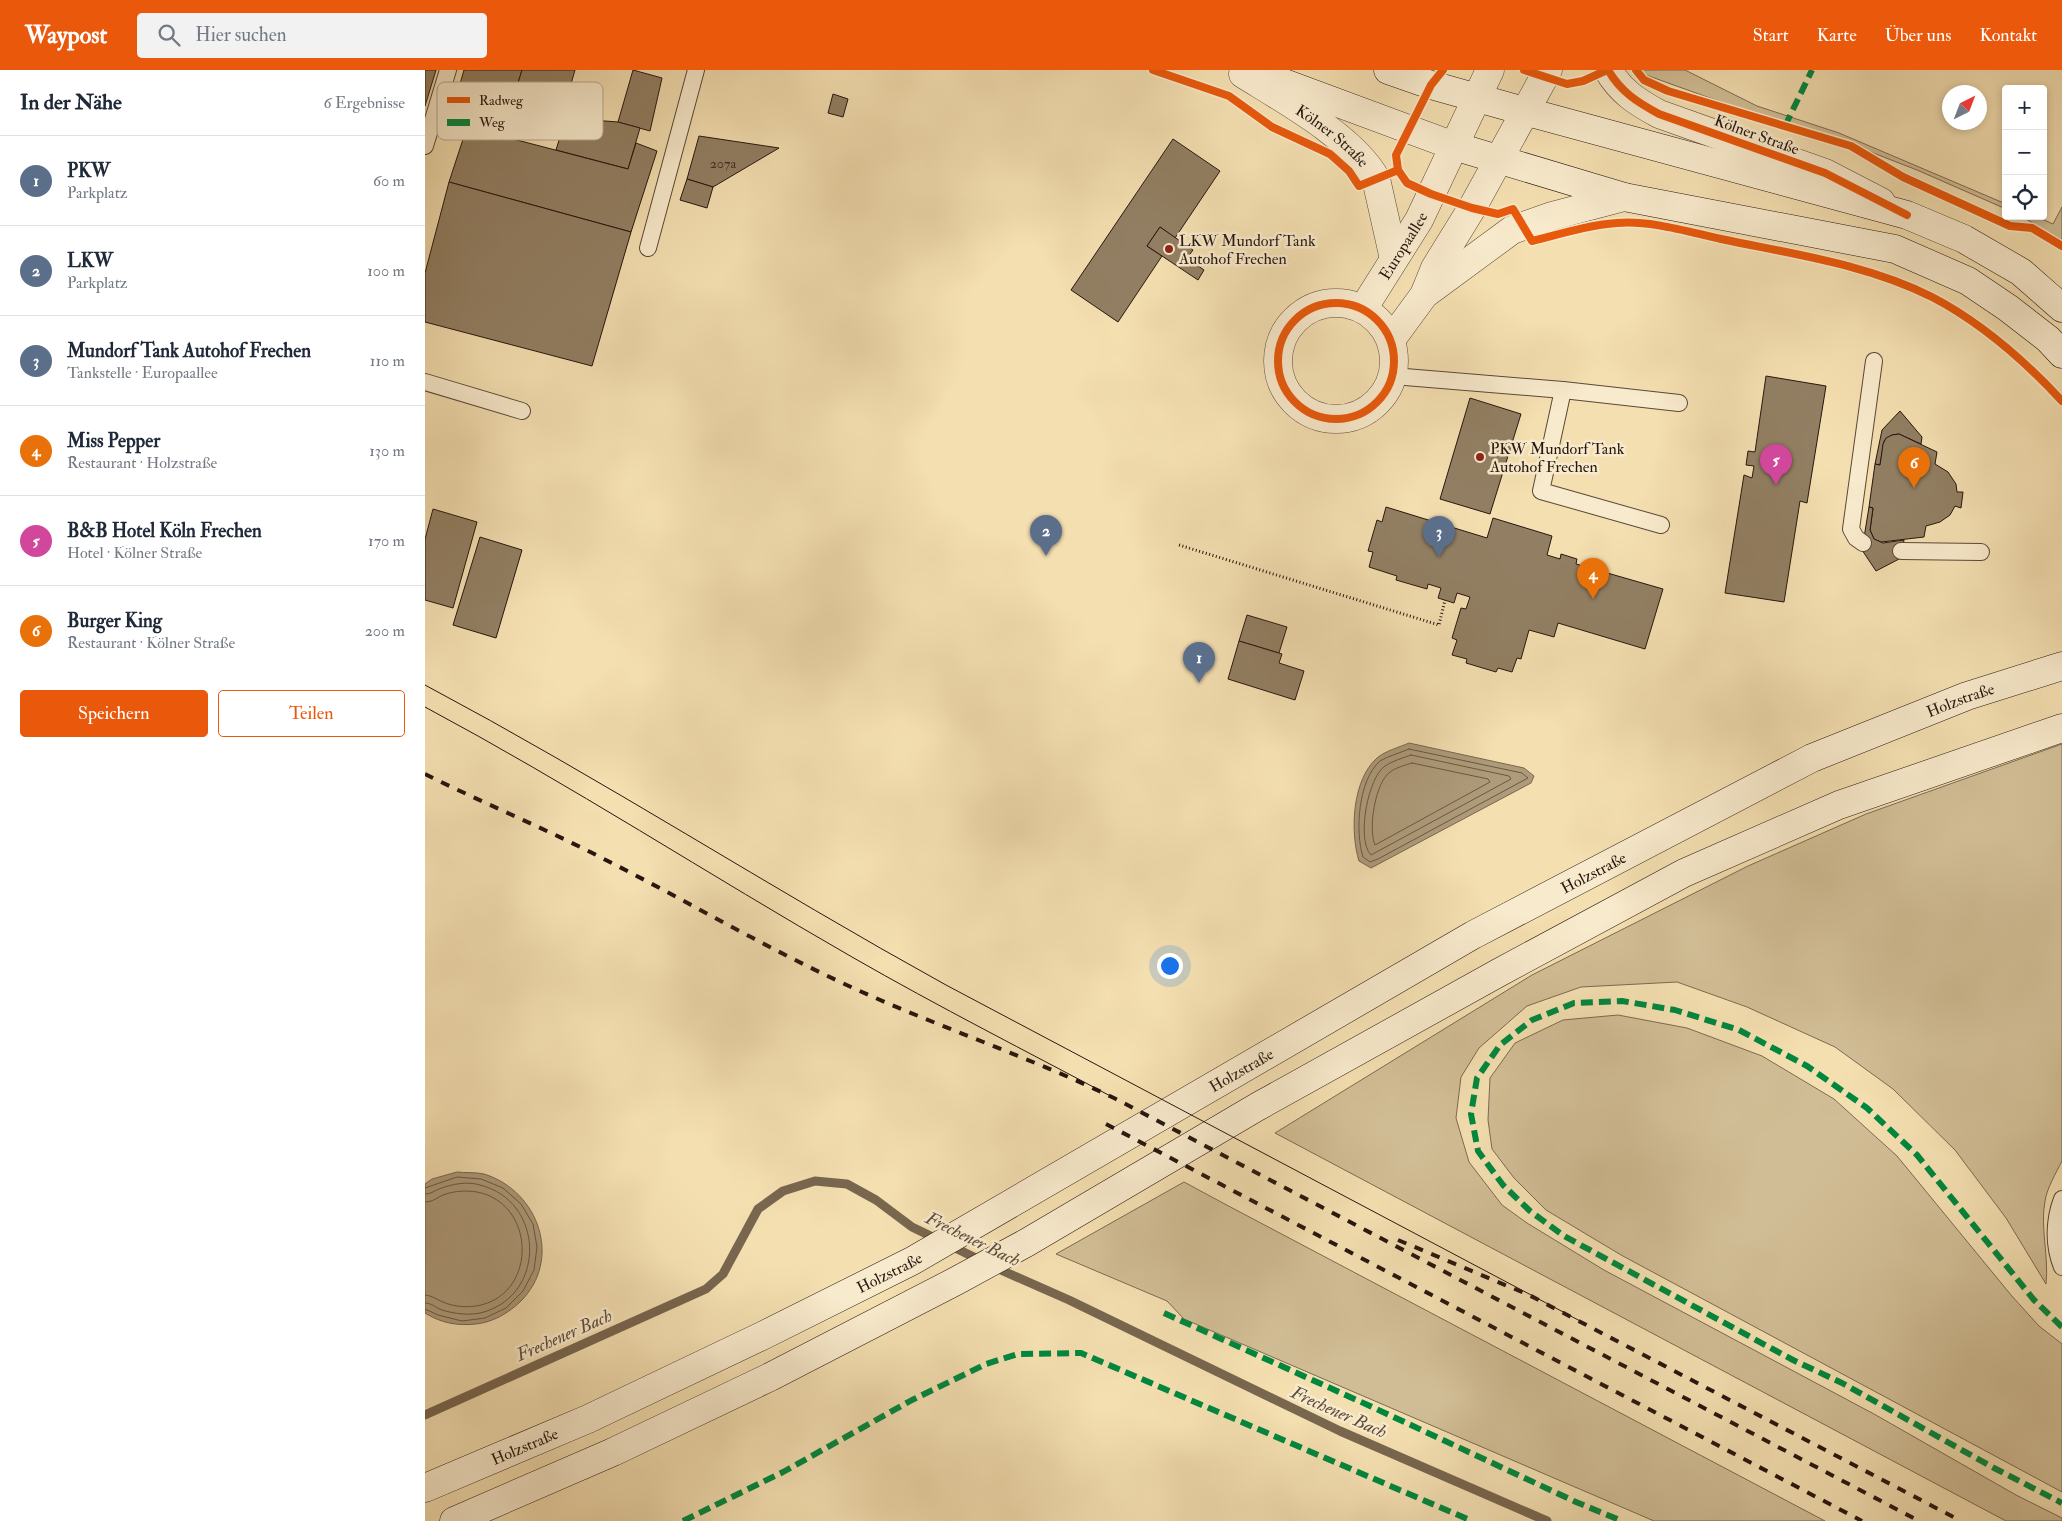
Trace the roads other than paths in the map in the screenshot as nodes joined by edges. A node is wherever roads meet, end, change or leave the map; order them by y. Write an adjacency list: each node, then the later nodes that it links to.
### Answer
1 (448, 70): 9 (lane)
2 (696, 70): 18 (lane)
3 (1238, 70): 19 (main road, Kölner Straße)
4 (1249, 70): 14 (main road, Kölner Straße)
5 (1388, 70): 10 (main road, Kölner Straße)
6 (1490, 70): 10 (main road, Europaallee)
7 (1548, 70): 12 (main road)
8 (1608, 70): 17 (main road, Kölner Straße)
9 (444, 82)
10 (1477, 97): 12 (main road, Kölner Straße); 14 (main road, Europaallee)
11 (437, 106): 13 (lane)
12 (1524, 111): 15 (main road); 17 (main road, Kölner Straße)
13 (425, 146)
14 (1454, 146): 15 (main road, Kölner Straße); 19 (main road, Europaallee)
15 (1499, 160): 16 (main road, Kölner Straße); 20 (main road)
16 (1625, 197): 20 (main road); 24 (main road, Kölner Straße)
17 (1907, 215): 22 (main road, Kölner Straße)
18 (648, 248)
19 (1394, 259): 21 (main road, Europaallee)
20 (1424, 295): 23 (main road)
21 (1363, 308): 23 (main road); 26 (main road)
22 (2062, 308)
23 (1391, 340): 26 (main road)
24 (2062, 354)
25 (1874, 361): 32 (lane)
26 (1393, 376): 28 (lane)
27 (425, 382): 30 (lane)
28 (1563, 390): 29 (lane); 31 (lane)
29 (1679, 403)
30 (522, 411)
31 (1661, 525)
32 (1863, 544)
33 (1901, 551): 34 (lane)
34 (1981, 552)
35 (2062, 666): 39 (main road, Holzstraße)
36 (2062, 728): 40 (main road)
37 (2062, 1200): 38 (lane)
38 (2062, 1266)
39 (425, 1488)
40 (454, 1521)

